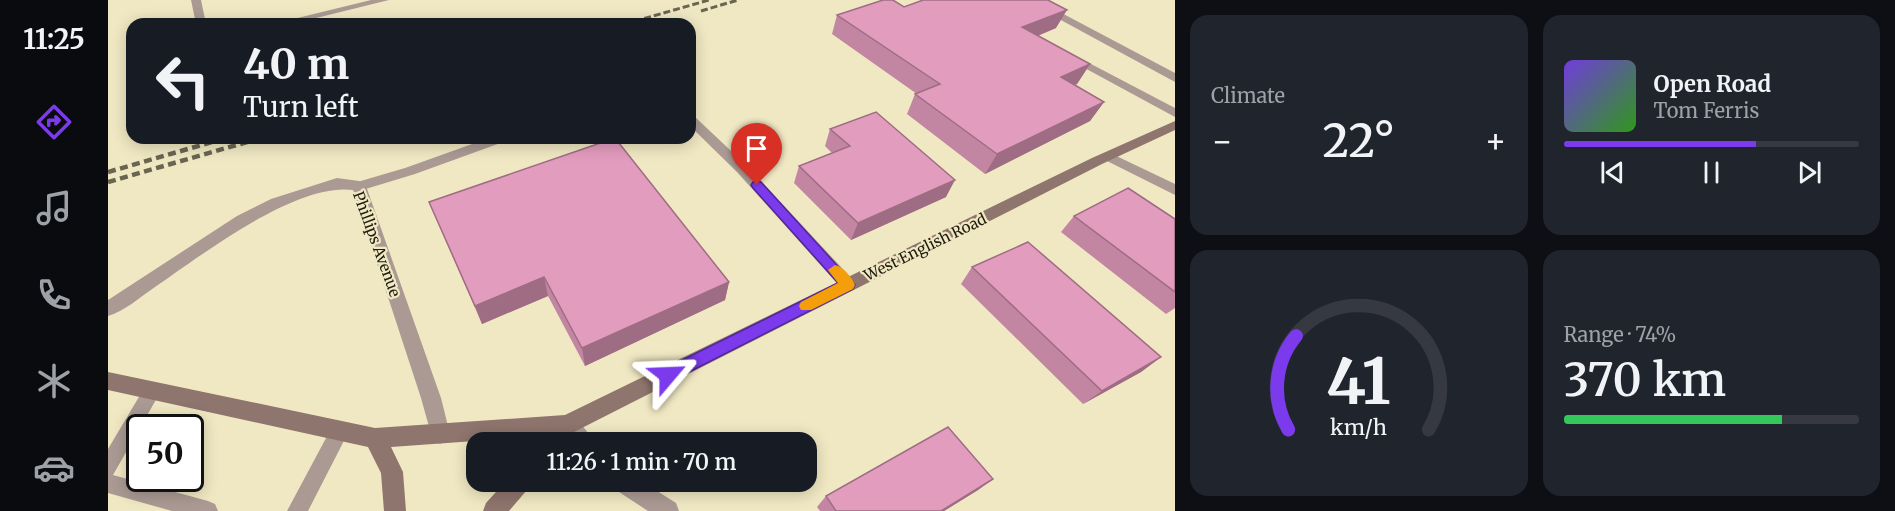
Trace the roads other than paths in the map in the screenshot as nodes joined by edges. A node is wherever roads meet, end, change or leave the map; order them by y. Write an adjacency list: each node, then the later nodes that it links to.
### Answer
1 (196, 0): 4 (lane)
2 (384, 0): 5 (lane)
3 (1029, 0): 7 (street)
4 (200, 18)
5 (304, 18)
6 (1064, 52): 8 (lane)
7 (1175, 78)
8 (1175, 113)
9 (696, 125): 15 (lane)
10 (1175, 125): 12 (main road, West English Road)
11 (485, 144): 13 (lane)
12 (1108, 156): 14 (lane); 15 (main road, West English Road)
13 (359, 186): 16 (street, Phillips Avenue); 23 (street, Phillips Avenue)
14 (1175, 190)
15 (848, 285): 19 (main road, West English Road)
16 (108, 309)
17 (108, 381): 18 (main road)
18 (152, 391): 20 (main road); 25 (lane)
19 (567, 425): 21 (main road, West English Road); 22 (street); 23 (main road)
20 (340, 430): 24 (main road); 31 (lane)
21 (561, 432)
22 (574, 432)
23 (440, 434): 24 (main road)
24 (375, 438): 32 (main road)
25 (108, 467)
26 (108, 483): 30 (lane)
27 (510, 492): 33 (main road)
28 (637, 492): 29 (street)
29 (657, 508)
30 (208, 511)
31 (297, 511)
32 (395, 511)
33 (494, 511)

